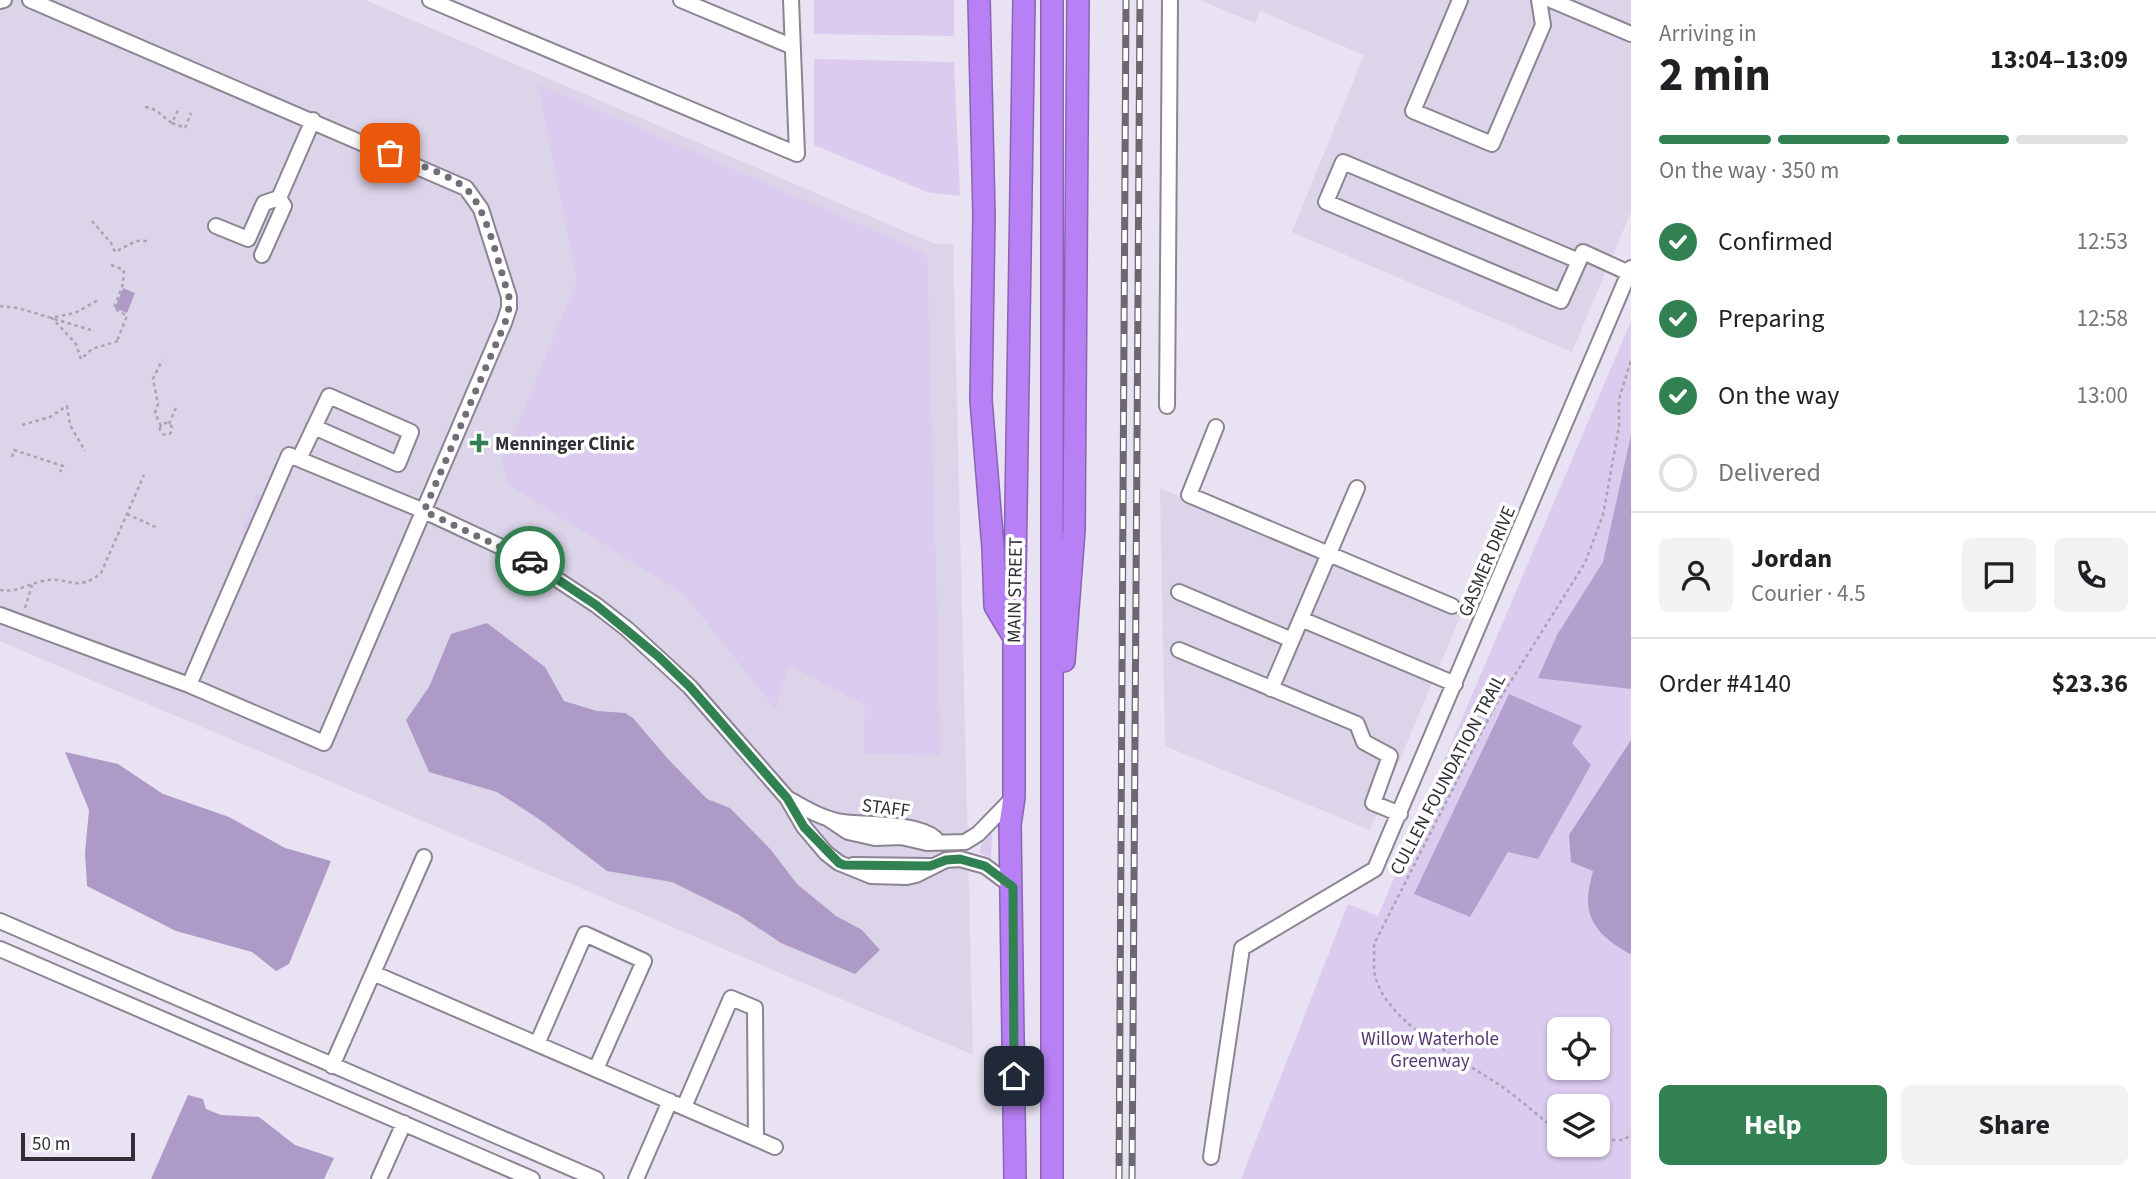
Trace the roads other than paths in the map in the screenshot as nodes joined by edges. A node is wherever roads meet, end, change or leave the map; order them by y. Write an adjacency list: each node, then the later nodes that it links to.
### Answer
1 (30, 0): 15 (street)
2 (429, 0): 14 (street)
3 (681, 0): 14 (street)
4 (791, 0): 14 (street)
5 (979, 0): 32 (highway)
6 (1024, 0): 32 (highway, MAIN STREET)
7 (1078, 0): 41 (highway)
8 (1170, 0): 21 (street)
9 (1460, 0): 10 (street)
10 (1539, 0)
11 (1551, 0): 13 (street)
12 (1052, 10): 41 (highway, MAIN STREET)
13 (1631, 34)
14 (791, 47)
15 (313, 120): 16 (street); 26 (street)
16 (279, 198): 17 (street); 18 (street)
17 (216, 226)
18 (262, 255)
19 (1579, 261): 19 (street); 20 (street)
20 (1630, 270): 35 (street, GASMER DRIVE)
21 (1167, 406)
22 (314, 427): 22 (street); 24 (street)
23 (1216, 427): 27 (street)
24 (299, 459): 26 (street); 36 (street)
25 (1357, 488): 27 (street)
26 (424, 511): 36 (street); 39 (street)
27 (1329, 554): 29 (street); 31 (street)
28 (1179, 593): 33 (street)
29 (1452, 606)
30 (0, 615): 36 (street)
31 (1301, 619): 33 (street); 35 (street)
32 (1013, 637): 38 (highway, MAIN STREET)
33 (1292, 640): 37 (street)
34 (1179, 650): 37 (street)
35 (1455, 684): 40 (street, GASMER DRIVE)
36 (189, 685)
37 (1271, 689): 40 (street)
38 (1014, 797): 42 (street); 45 (highway, MAIN STREET)
39 (787, 798): 42 (street, STAFF); 44 (street)
40 (1400, 814): 57 (street, GASMER DRIVE)
41 (1051, 823): 63 (highway, MAIN STREET)
42 (942, 842): 44 (street)
43 (424, 857): 48 (street)
44 (946, 860): 45 (street)
45 (1013, 887): 62 (highway, MAIN STREET)
46 (0, 921): 50 (street)
47 (0, 949): 54 (street)
48 (373, 973): 49 (street); 50 (street)
49 (537, 1044): 51 (street); 51 (street)
50 (332, 1066): 60 (street)
51 (596, 1069): 52 (street)
52 (670, 1101): 53 (street); 61 (street)
53 (684, 1107): 55 (street); 55 (street)
54 (404, 1123): 58 (street); 59 (street)
55 (756, 1138): 56 (street)
56 (775, 1147)
57 (1211, 1157)
58 (379, 1179)
59 (532, 1179)
60 (596, 1179)
61 (636, 1179)
62 (1015, 1179)
63 (1052, 1179)

